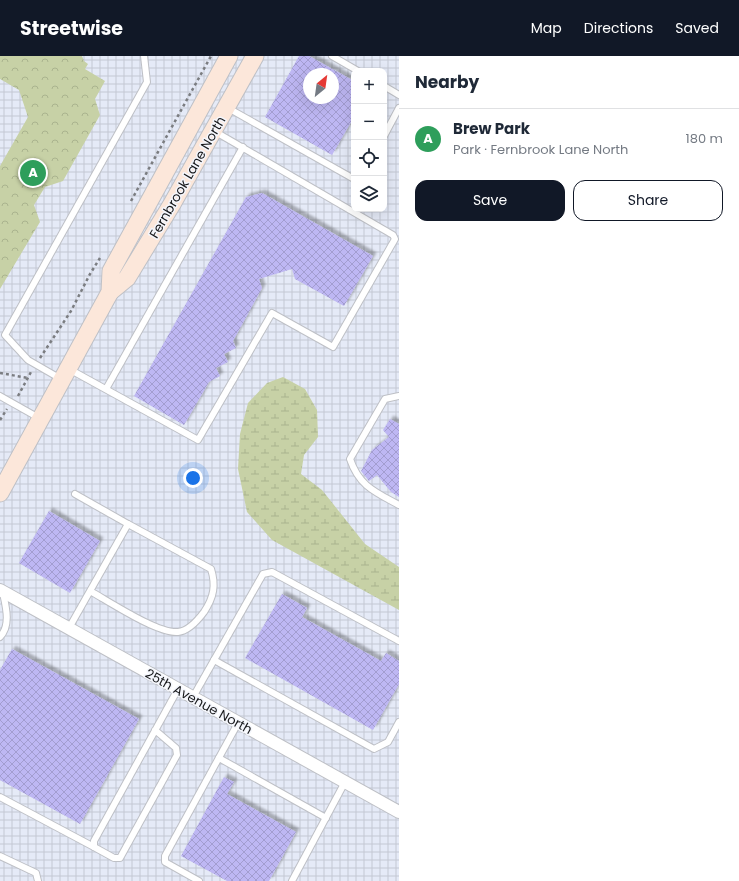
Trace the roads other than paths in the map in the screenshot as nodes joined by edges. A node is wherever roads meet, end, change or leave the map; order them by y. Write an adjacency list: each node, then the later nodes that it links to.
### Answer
1 (142, 56): 15 (lane)
2 (229, 56): 14 (street, Fernbrook Lane North)
3 (255, 56): 8 (street, Fernbrook Lane North)
4 (332, 56): 5 (lane)
5 (353, 68)
6 (387, 88): 7 (lane)
7 (399, 95)
8 (227, 108): 11 (street, Fernbrook Lane North); 13 (lane)
9 (399, 108): 10 (lane)
10 (387, 130)
11 (214, 131): 12 (lane); 14 (street, Fernbrook Lane North)
12 (243, 147): 17 (lane); 17 (lane)
13 (351, 177)
14 (110, 292): 16 (street, Fernbrook Lane North)
15 (3, 334): 16 (lane)
16 (66, 374): 17 (lane); 20 (street, Fernbrook Lane North)
17 (106, 389)
18 (0, 396): 20 (lane)
19 (399, 396): 23 (lane)
20 (41, 419): 21 (street, Fernbrook Lane North)
21 (0, 493)
22 (75, 494): 24 (lane)
23 (399, 505)
24 (128, 524): 26 (lane); 26 (lane)
25 (1, 590): 27 (street, 25th Avenue North); 28 (lane)
26 (90, 591): 27 (lane)
27 (69, 628): 31 (street, 25th Avenue North)
28 (0, 637)
29 (399, 641): 30 (lane)
30 (214, 660): 32 (lane); 33 (lane)
31 (178, 689): 32 (street, 25th Avenue North); 35 (lane)
32 (193, 697): 34 (street, 25th Avenue North)
33 (399, 722)
34 (238, 723): 36 (lane); 37 (street, 25th Avenue North)
35 (155, 730): 41 (lane); 41 (lane)
36 (219, 758): 40 (lane); 44 (lane)
37 (345, 782): 39 (street, 25th Avenue North); 40 (lane)
38 (0, 797): 41 (lane)
39 (399, 812)
40 (326, 818): 45 (lane)
41 (94, 847)
42 (0, 856): 43 (lane)
43 (38, 881)
44 (199, 881)
45 (292, 881)

